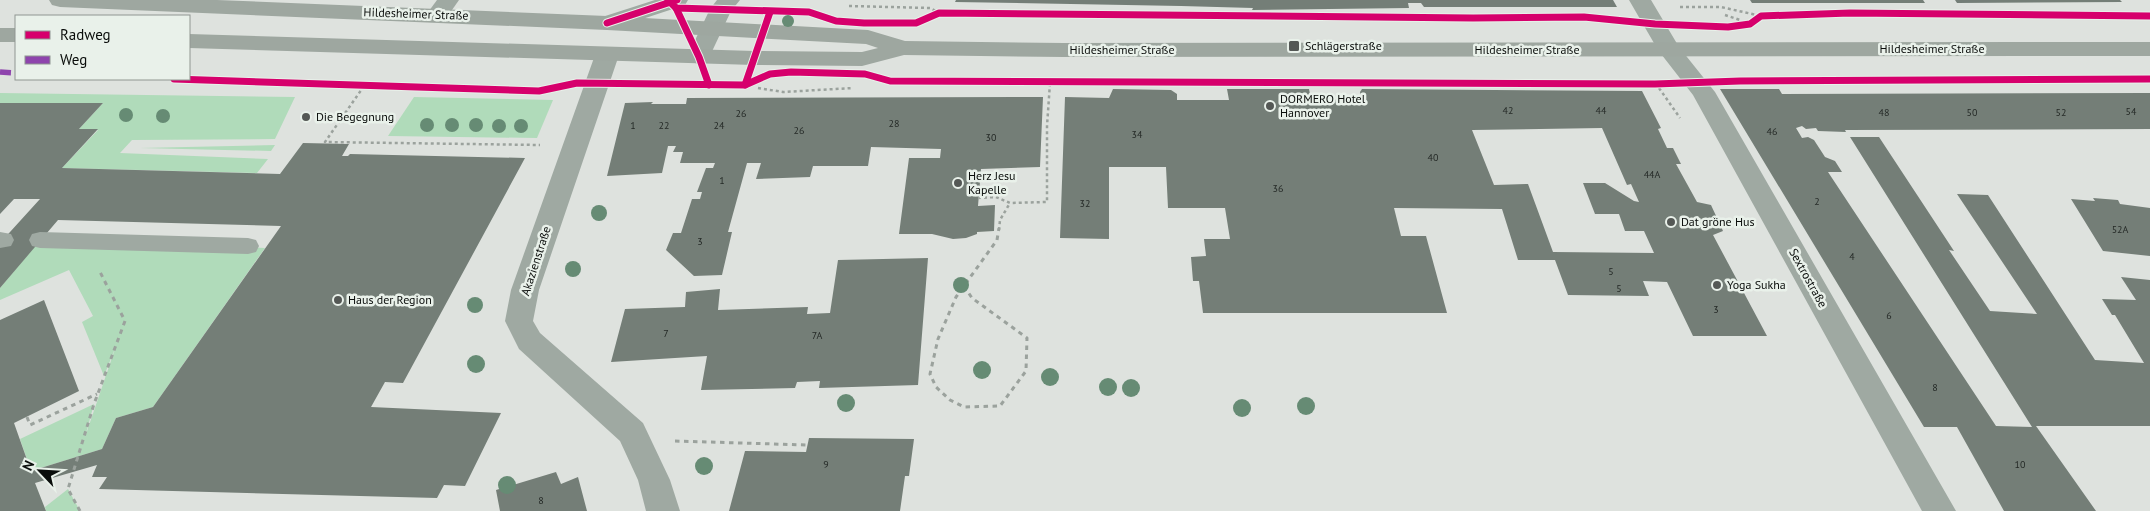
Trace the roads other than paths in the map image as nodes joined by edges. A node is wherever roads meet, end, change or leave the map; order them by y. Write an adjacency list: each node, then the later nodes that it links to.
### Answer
1 (60, 0): 4 (main road, Hildesheimer Straße)
2 (677, 0): 7 (street)
3 (729, 0): 8 (street)
4 (103, 1): 6 (main road, Hildesheimer Straße)
5 (1643, 5): 14 (street, Sextrostraße)
6 (443, 8): 7 (main road, Hildesheimer Straße)
7 (607, 22): 8 (main road, Hildesheimer Straße)
8 (712, 29): 12 (main road, Hildesheimer Straße); 16 (street)
9 (0, 35): 10 (main road)
10 (15, 35)
11 (190, 41): 15 (main road, Hildesheimer Straße)
12 (904, 48): 14 (main road, Hildesheimer Straße); 16 (main road, Hildesheimer Straße)
13 (2150, 49): 14 (main road, Hildesheimer Straße)
14 (1670, 50): 20 (street, Sextrostraße)
15 (607, 55): 16 (main road, Hildesheimer Straße); 19 (street, Akazienstraße)
16 (699, 57)
17 (40, 240): 18 (lane)
18 (248, 246)
19 (663, 511)
20 (1939, 511)

